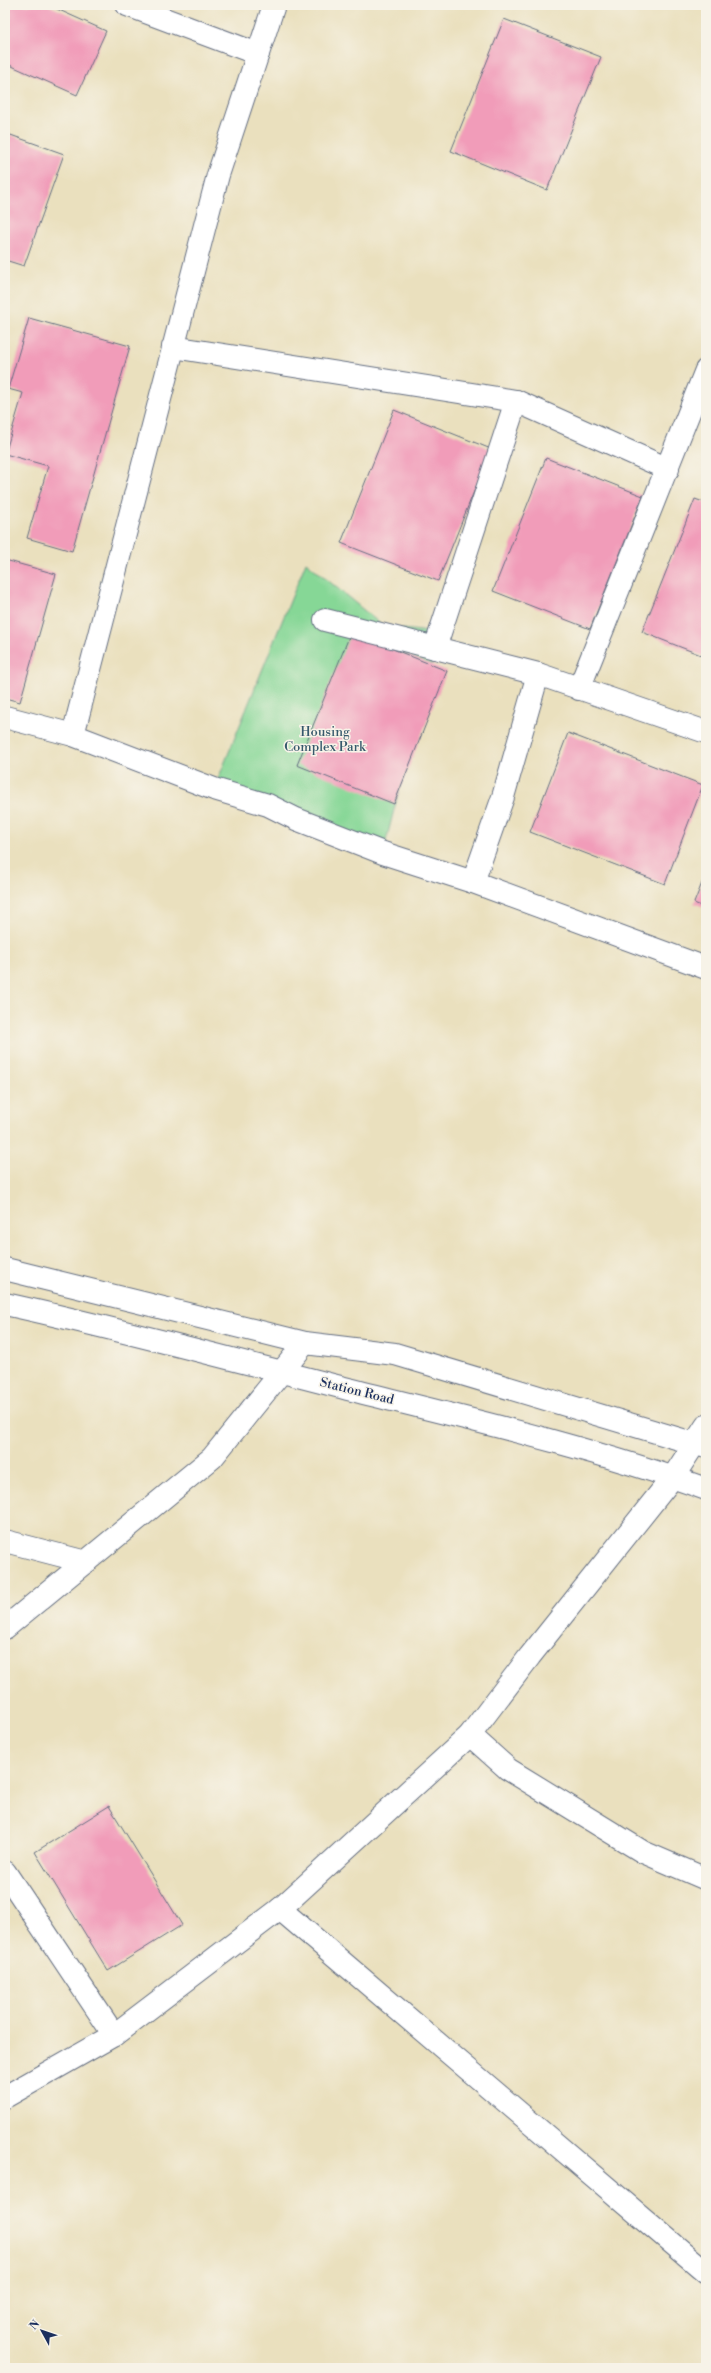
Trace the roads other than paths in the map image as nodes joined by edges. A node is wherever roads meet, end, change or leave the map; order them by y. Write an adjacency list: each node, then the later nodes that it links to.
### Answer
1 (127, 5): 3 (street)
2 (274, 5): 3 (street)
3 (258, 54): 4 (street)
4 (173, 347): 6 (street); 14 (street)
5 (706, 370): 7 (street)
6 (516, 401): 7 (street); 9 (street)
7 (668, 469): 11 (street)
8 (325, 620): 9 (street)
9 (435, 648): 10 (street)
10 (538, 674): 11 (street); 15 (street)
11 (579, 689): 13 (street)
12 (5, 717): 14 (street)
13 (706, 732)
14 (73, 734): 15 (street)
15 (473, 882): 16 (street)
16 (706, 968)
17 (5, 1269): 19 (street)
18 (5, 1304): 20 (street, Station Road)
19 (305, 1343): 20 (street); 21 (street)
20 (281, 1372): 22 (street, Station Road); 25 (street)
21 (703, 1438): 22 (street)
22 (673, 1477): 23 (street, Station Road); 27 (street)
23 (706, 1489)
24 (5, 1541): 25 (street)
25 (86, 1562): 26 (street)
26 (5, 1628)
27 (470, 1735): 29 (street); 30 (street)
28 (5, 1872): 31 (street)
29 (706, 1878)
30 (280, 1909): 31 (street); 33 (street)
31 (114, 2035): 32 (street)
32 (5, 2097)
33 (706, 2272)

